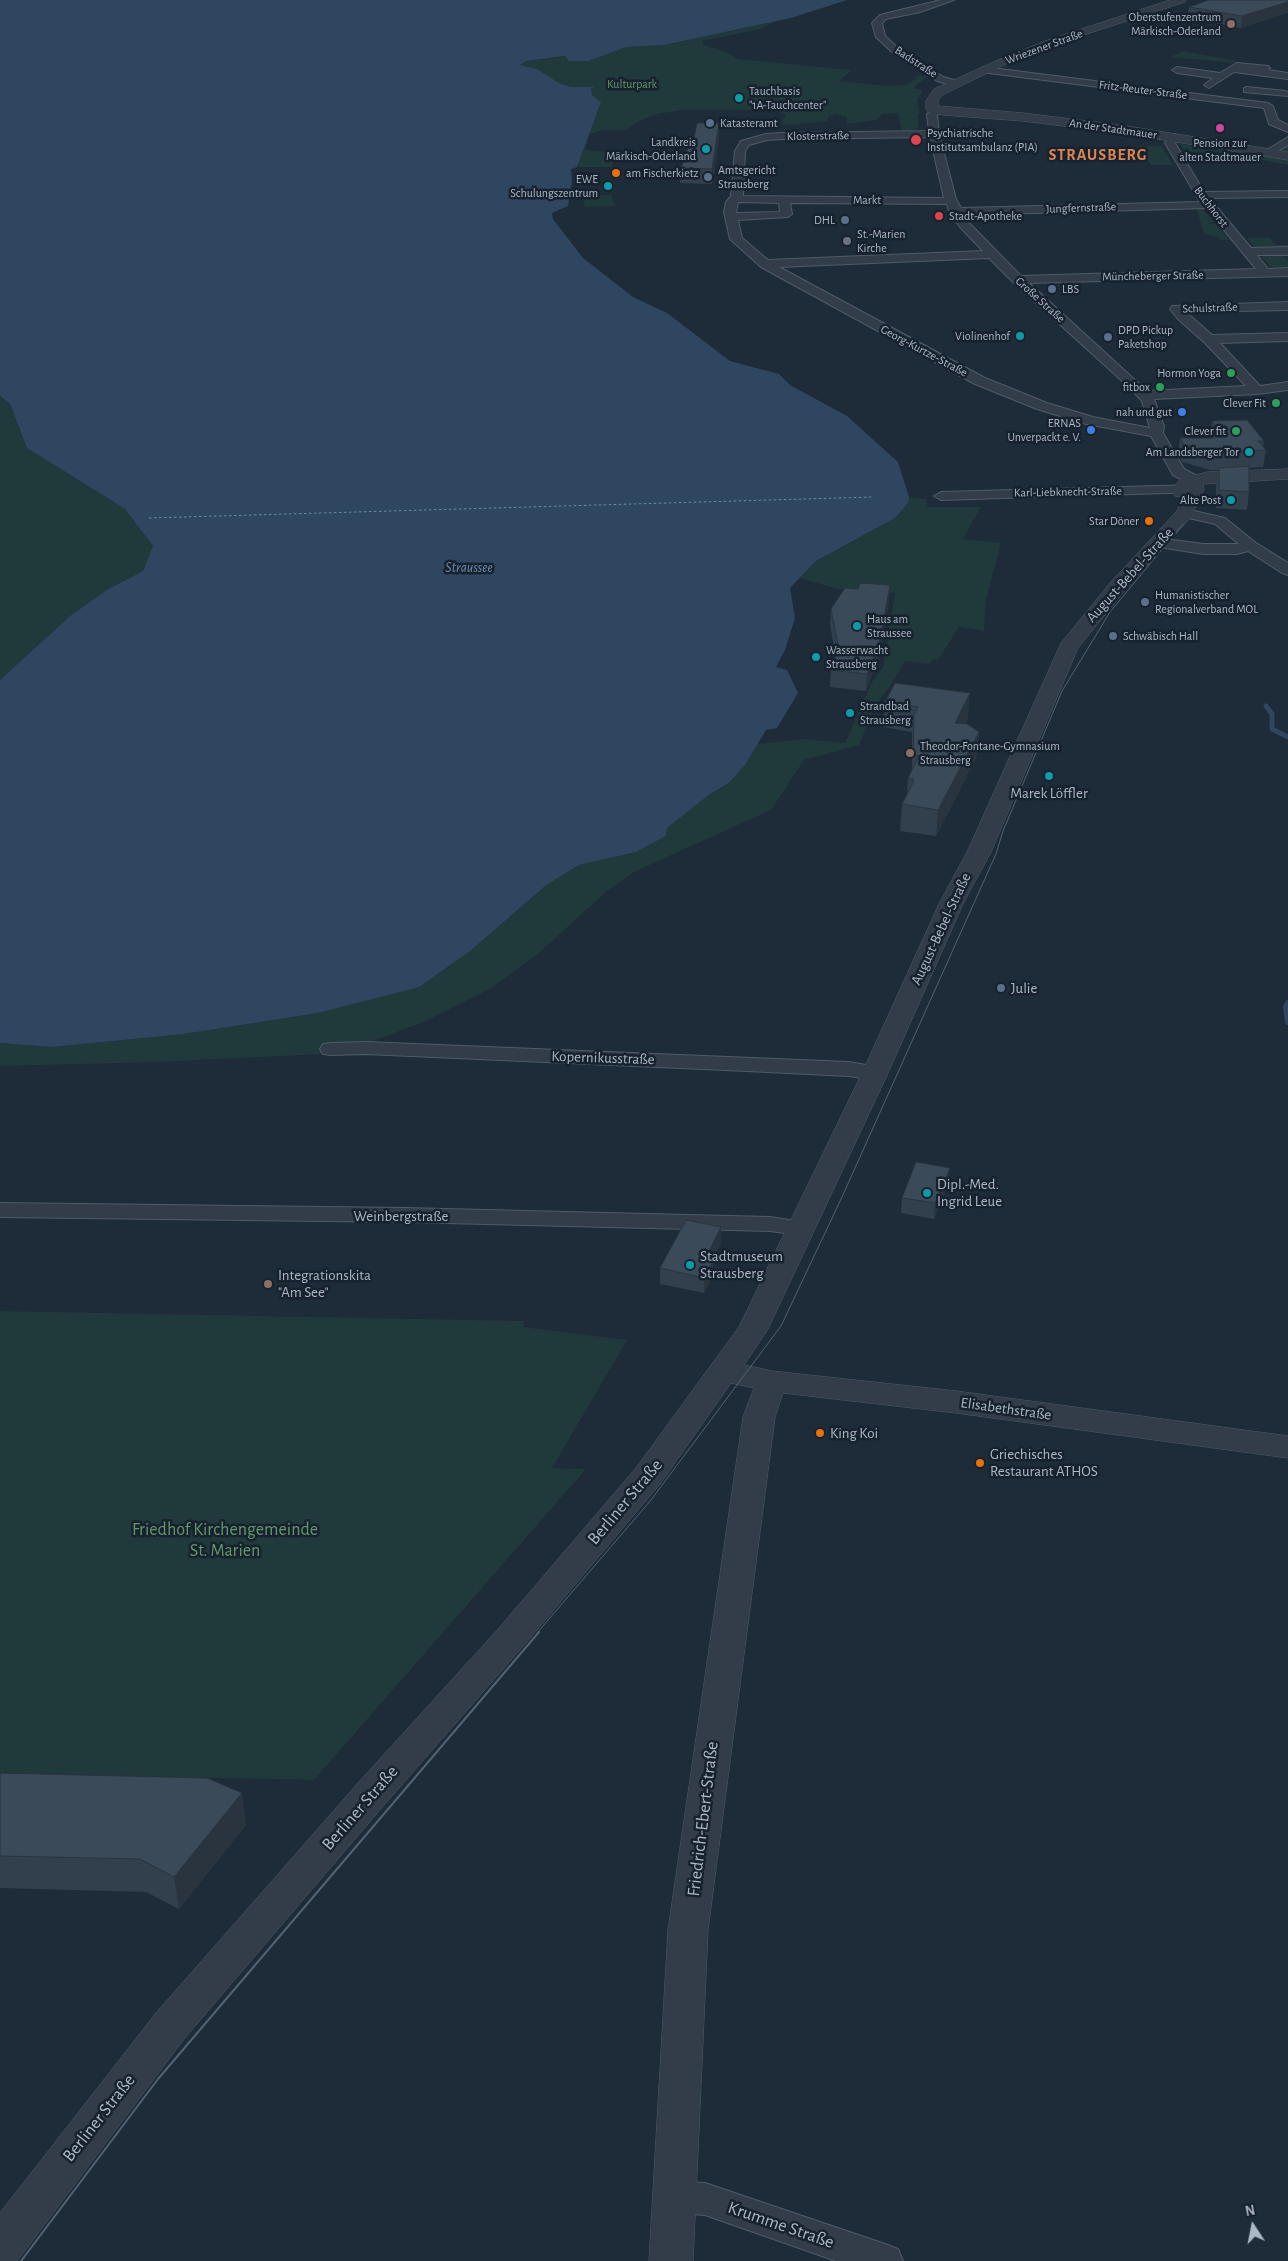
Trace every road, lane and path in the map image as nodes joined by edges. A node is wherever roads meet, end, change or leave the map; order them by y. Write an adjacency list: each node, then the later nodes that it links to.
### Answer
1 (950, 0): 7 (street, Badstraße)
2 (1182, 0): 3 (street, Wriezener Straße)
3 (984, 70): 7 (street, Wriezener Straße); 10 (street, Fritz-Reuter-Straße)
4 (1177, 70): 6 (street)
5 (1288, 76): 6 (street)
6 (1220, 78): 8 (street)
7 (955, 83): 9 (street, Wriezener Straße)
8 (1285, 94)
9 (934, 112): 11 (street, Große Straße); 12 (street, An der Stadtmauer)
10 (1288, 129)
11 (934, 134): 17 (street, Klosterstraße); 19 (street, Große Straße)
12 (1175, 137): 14 (street, An der Stadtmauer); 20 (street, Buchhorst)
13 (1288, 140): 14 (street)
14 (1267, 153): 15 (street, An der Stadtmauer)
15 (1288, 156)
16 (1288, 194): 20 (street, Jungfernstraße)
17 (736, 199): 18 (street, Markt); 22 (street, Klosterstraße)
18 (784, 200): 19 (street, Markt); 22 (street)
19 (950, 200): 21 (street, Große Straße)
20 (1204, 200): 21 (street, Jungfernstraße); 24 (street, Buchhorst)
21 (955, 212): 25 (street, Große Straße)
22 (730, 214): 26 (street, Georg-Kurtze-Straße)
23 (1288, 251): 24 (street)
24 (1248, 252): 28 (street, Buchhorst)
25 (992, 254): 26 (street); 29 (street, Große Straße)
26 (765, 264): 36 (street, Georg-Kurtze-Straße)
27 (1288, 272): 28 (street, Müncheberger Straße)
28 (1265, 273): 29 (street, Müncheberger Straße)
29 (1018, 280): 35 (street, Große Straße)
30 (1288, 306): 32 (street, Schulstraße)
31 (1288, 337): 32 (street)
32 (1209, 339): 34 (street, Schulstraße)
33 (1288, 386): 34 (street)
34 (1257, 390): 35 (street)
35 (1144, 395): 36 (street, Große Straße)
36 (1156, 433): 38 (street, Große Straße)
37 (1288, 474): 38 (street)
38 (1190, 486): 39 (street, Karl-Liebknecht-Straße); 40 (street, August-Bebel-Straße)
39 (941, 496)
40 (1186, 510): 41 (street, August-Bebel-Straße); 42 (street)
41 (1158, 543): 42 (street); 45 (street, August-Bebel-Straße)
42 (1251, 546): 43 (street)
43 (1288, 570)
44 (331, 1049): 45 (street, Kopernikusstraße)
45 (875, 1073): 47 (street, August-Bebel-Straße)
46 (0, 1210): 47 (street, Weinbergstraße)
47 (801, 1228): 48 (street, August-Bebel-Straße)
48 (724, 1371): 49 (street, Elisabethstraße); 52 (street, Berliner Straße)
49 (772, 1381): 50 (street, Elisabethstraße); 51 (street, Friedrich-Ebert-Straße)
50 (1288, 1447)
51 (675, 2197): 53 (street, Friedrich-Ebert-Straße); 54 (street, Krumme Straße)
52 (7, 2226)
53 (671, 2261)
54 (885, 2261)

